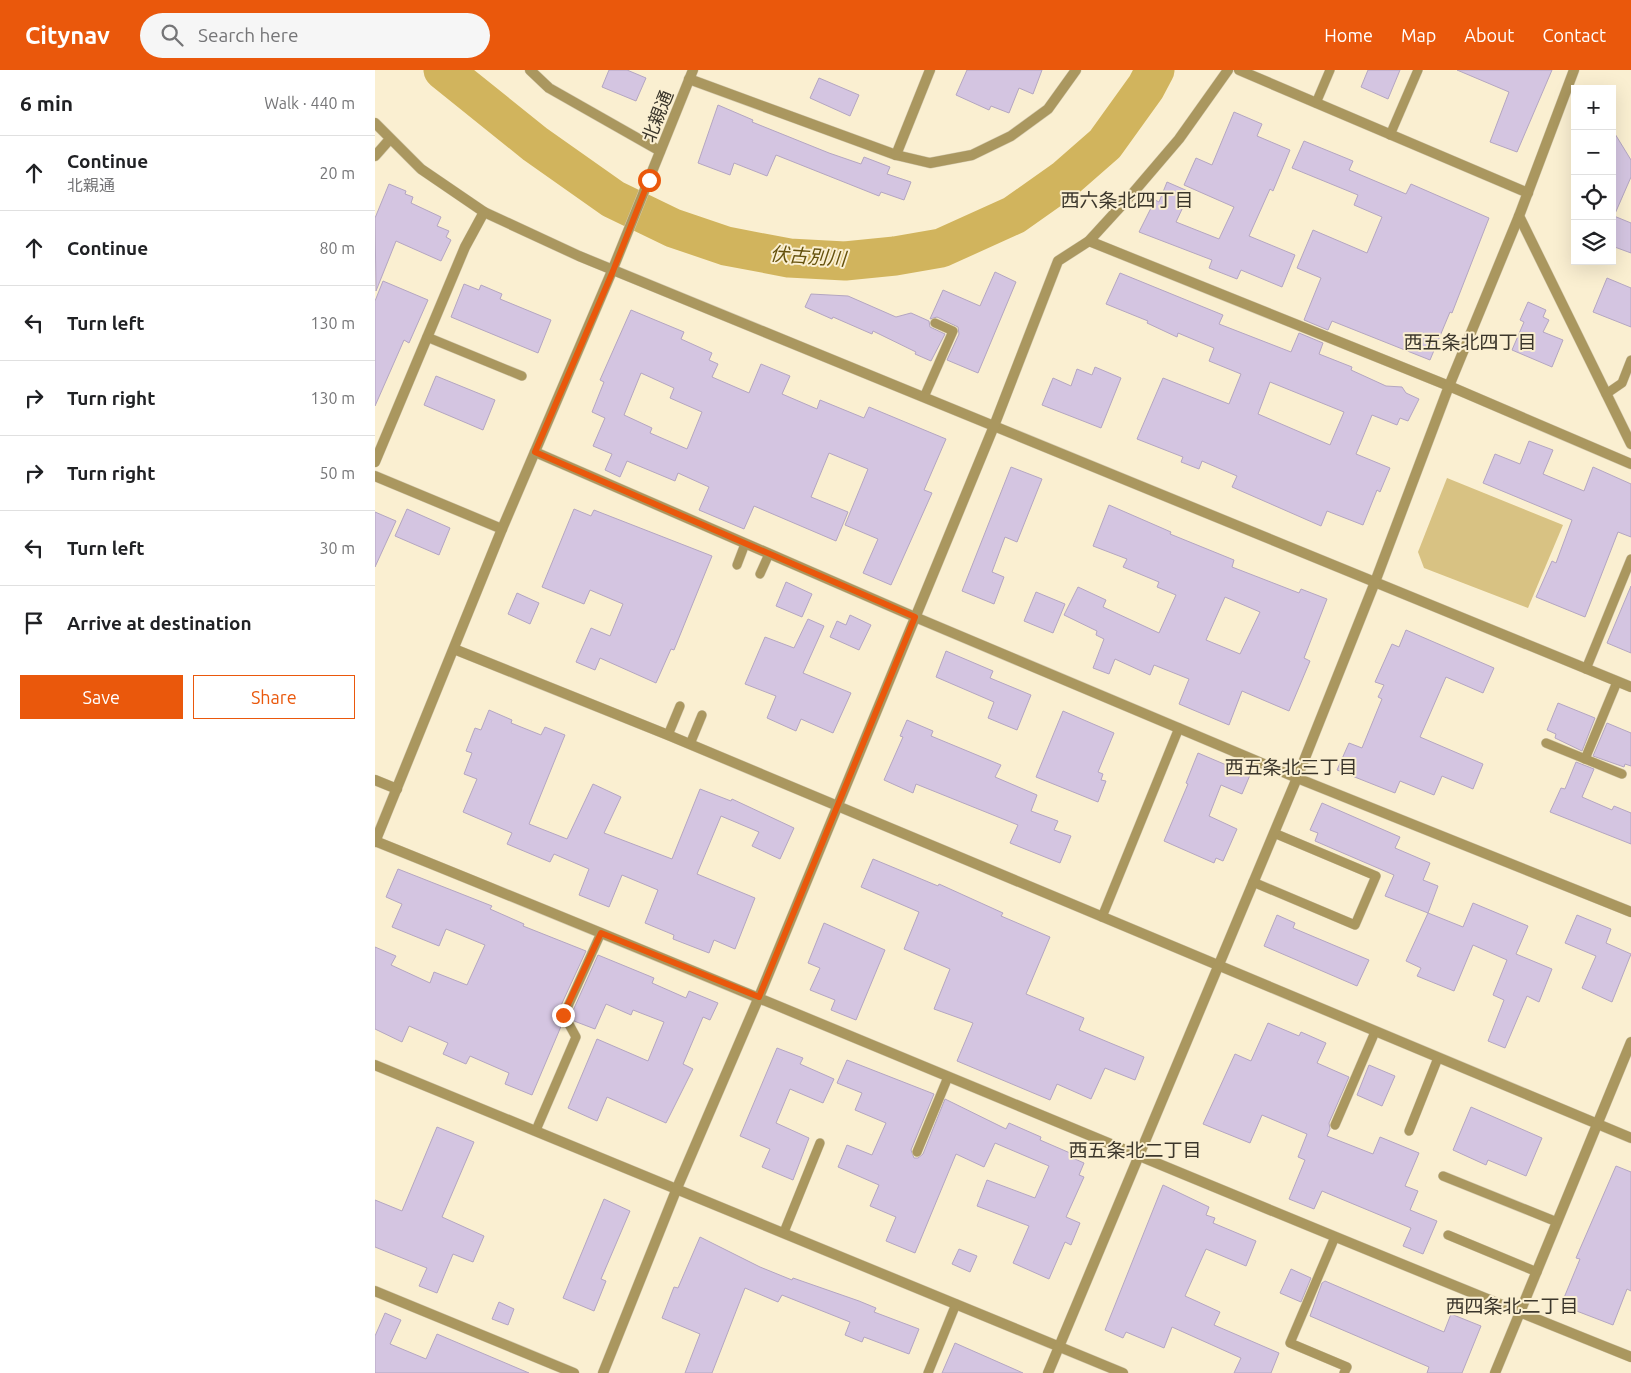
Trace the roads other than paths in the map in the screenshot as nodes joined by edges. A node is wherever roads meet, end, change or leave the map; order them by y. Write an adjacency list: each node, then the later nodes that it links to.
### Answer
1 (530, 70): 14 (street)
2 (930, 70): 15 (street)
3 (1076, 70): 15 (street)
4 (1227, 70): 20 (street)
5 (1239, 70): 10 (street)
6 (1330, 70): 10 (lane)
7 (1418, 70): 12 (lane)
8 (1574, 70): 17 (street)
9 (691, 75): 14 (street, 北親通); 15 (street)
10 (1316, 103): 12 (street)
11 (375, 123): 13 (street)
12 (1389, 135): 17 (street)
13 (390, 139): 16 (street); 18 (street)
14 (660, 151): 21 (street, 北親通)
15 (896, 155)
16 (375, 156)
17 (1528, 193): 19 (street)
18 (484, 212): 21 (street); 23 (street)
19 (1519, 216): 26 (street); 27 (street)
20 (1089, 241): 26 (street); 29 (street)
21 (613, 271): 28 (street); 31 (street, 北親通)
22 (935, 323): 28 (lane)
23 (427, 337): 25 (lane); 32 (street)
24 (1631, 360): 27 (lane)
25 (522, 376)
26 (1449, 386): 33 (street); 41 (street)
27 (1606, 394): 30 (street)
28 (924, 397): 29 (street)
29 (994, 426): 41 (street); 42 (street)
30 (1631, 444)
31 (535, 452): 35 (street, 北親通); 36 (street)
32 (375, 462)
33 (1631, 464)
34 (375, 476): 35 (street)
35 (502, 529): 43 (street, 北親通)
36 (745, 544): 37 (street); 39 (lane)
37 (769, 554): 40 (lane); 42 (street)
38 (1631, 559): 44 (lane)
39 (737, 565)
40 (760, 574)
41 (1375, 582): 44 (street); 55 (street)
42 (915, 617): 49 (street); 58 (street)
43 (454, 649): 50 (street); 57 (street, 北親通)
44 (1586, 669): 45 (street)
45 (1617, 682): 46 (street); 53 (lane)
46 (1631, 688)
47 (680, 706): 50 (lane)
48 (702, 715): 52 (lane)
49 (1179, 728): 55 (street); 63 (lane)
50 (668, 735): 52 (street)
51 (1546, 743): 53 (lane)
52 (690, 744): 58 (street)
53 (1585, 759): 54 (lane)
54 (1621, 774)
55 (1297, 778): 59 (street); 62 (street)
56 (375, 780): 57 (street)
57 (397, 789): 60 (street, 北親通)
58 (837, 806): 63 (street); 66 (street)
59 (1274, 832): 61 (street); 61 (lane)
60 (375, 842): 64 (street)
61 (1253, 882): 65 (street)
62 (1631, 912)
63 (1101, 917): 65 (street)
64 (601, 933): 66 (street); 74 (lane)
65 (1217, 967): 67 (street); 79 (street)
66 (759, 997): 71 (street); 81 (street)
67 (1375, 1032): 69 (street); 72 (lane)
68 (1631, 1042): 73 (street)
69 (1438, 1058): 73 (street); 75 (lane)
70 (375, 1065): 74 (street)
71 (948, 1077): 78 (lane); 79 (street)
72 (1335, 1125)
73 (1598, 1125): 76 (street); 82 (street)
74 (536, 1130): 81 (street)
75 (1409, 1132)
76 (1631, 1138)
77 (820, 1143): 83 (lane)
78 (917, 1152)
79 (1137, 1156): 85 (street); 90 (street)
80 (1443, 1176): 82 (lane)
81 (677, 1188): 83 (street); 93 (street)
82 (1557, 1222): 86 (street)
83 (783, 1232): 88 (street)
84 (1449, 1235): 86 (lane)
85 (1335, 1237): 89 (street); 97 (lane)
86 (1537, 1272): 89 (street)
87 (375, 1290): 92 (street)
88 (956, 1304): 90 (street); 94 (lane)
89 (1520, 1312): 91 (street); 98 (street)
90 (1059, 1346): 95 (street); 96 (street)
91 (1631, 1357)
92 (574, 1373)
93 (603, 1373)
94 (928, 1373)
95 (1048, 1373)
96 (1123, 1373)
97 (1344, 1373)
98 (1495, 1373)

